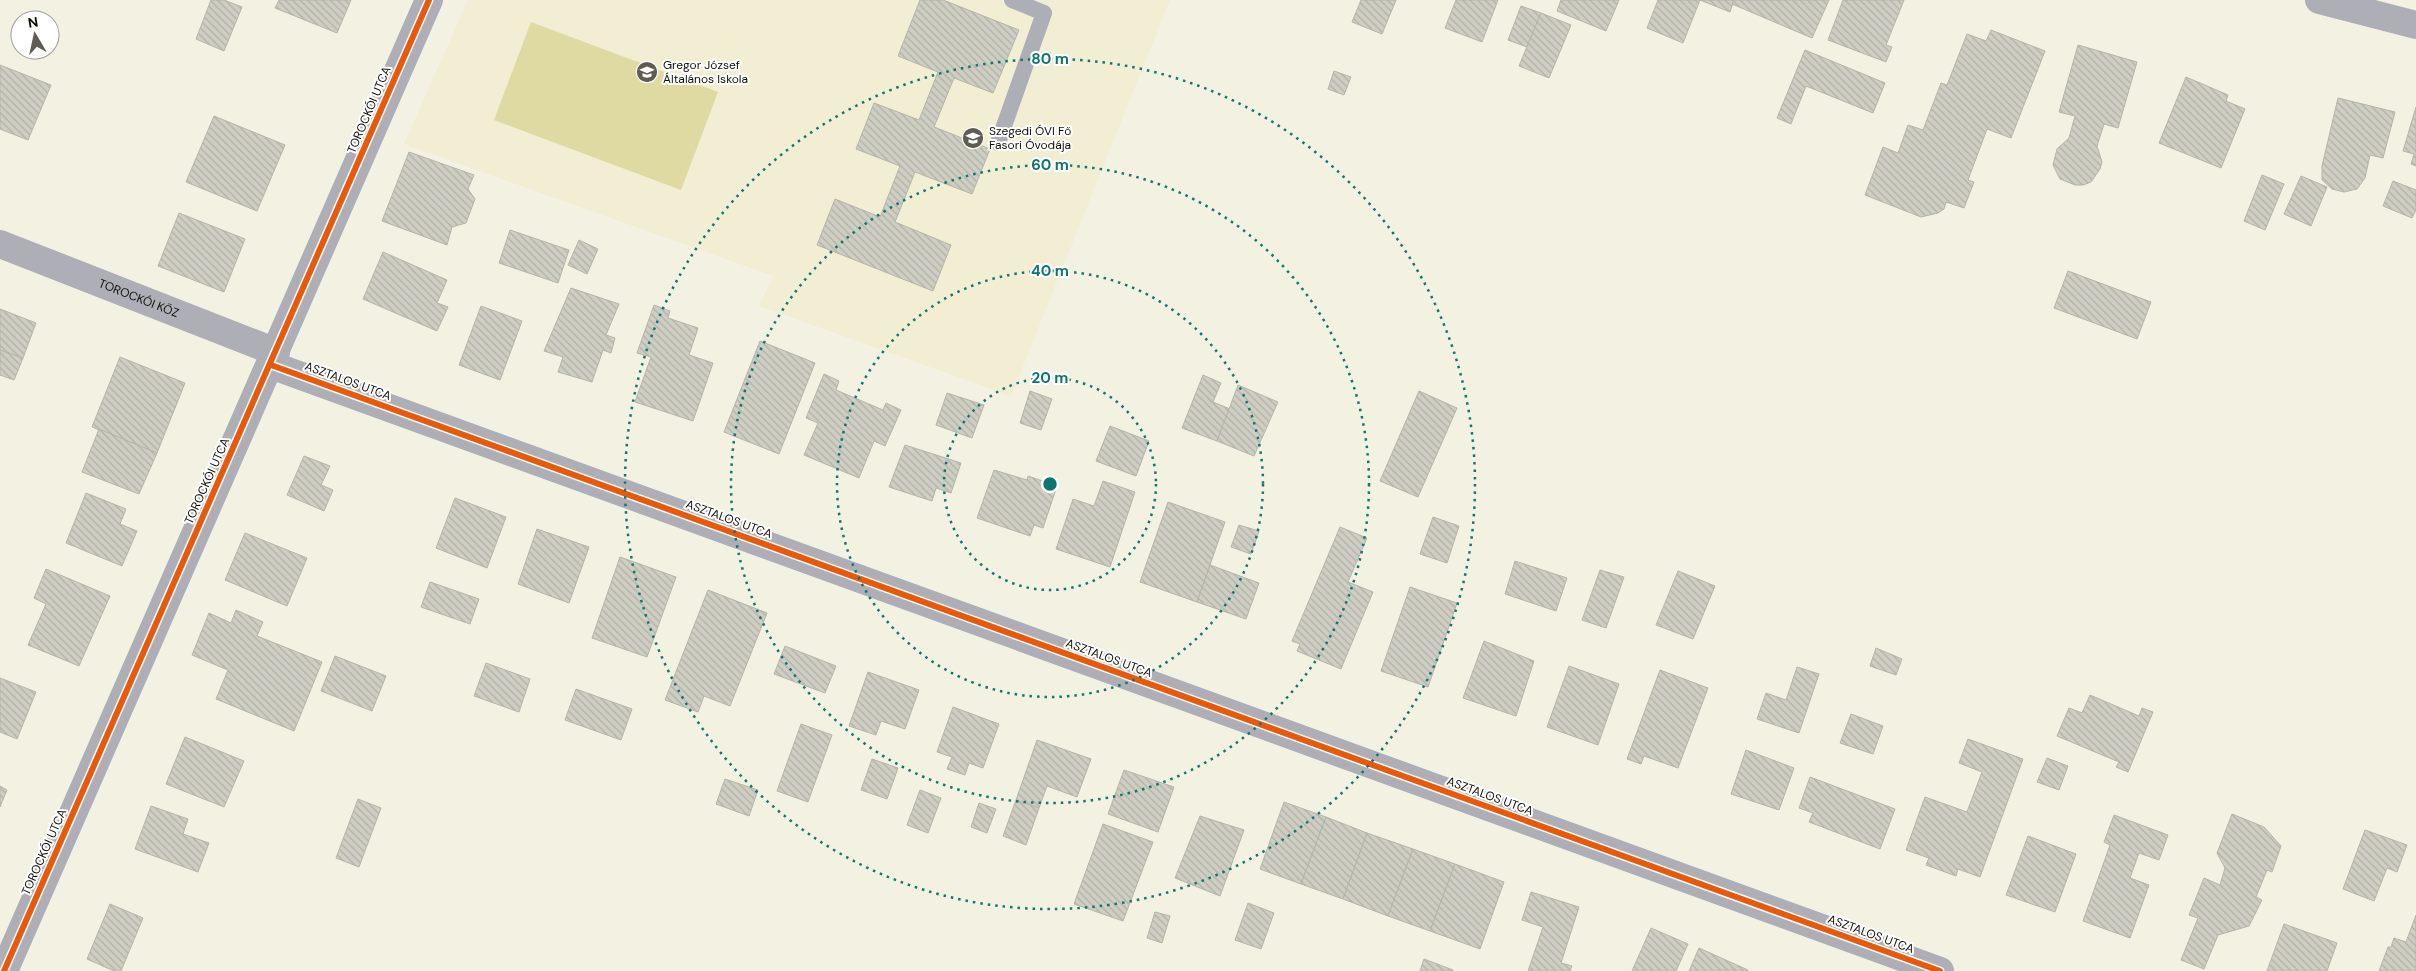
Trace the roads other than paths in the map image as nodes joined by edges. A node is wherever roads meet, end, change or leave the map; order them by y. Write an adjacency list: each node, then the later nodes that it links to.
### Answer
1 (429, 0): 7 (street, TOROCKÓI UTCA)
2 (1012, 0): 5 (lane)
3 (2319, 0): 4 (street)
4 (2416, 25)
5 (998, 144)
6 (0, 244): 7 (street, TOROCKÓI KÖZ)
7 (273, 358): 8 (street, TOROCKÓI UTCA); 9 (street, ASZTALOS UTCA)
8 (4, 971)
9 (1940, 971)

